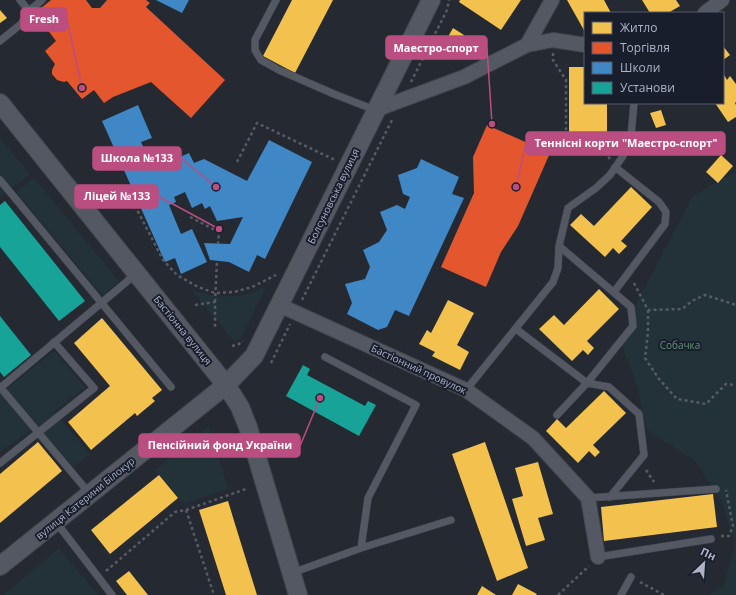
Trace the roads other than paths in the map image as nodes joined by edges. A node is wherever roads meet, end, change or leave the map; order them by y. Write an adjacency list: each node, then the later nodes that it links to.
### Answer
1 (20, 0): 7 (lane)
2 (42, 0): 7 (lane)
3 (276, 0): 14 (lane)
4 (430, 0): 14 (street, Болсуновська вулиця)
5 (552, 0): 11 (street)
6 (722, 0): 8 (street)
7 (28, 11): 9 (lane)
8 (706, 12)
9 (0, 41)
10 (584, 44): 11 (street)
11 (527, 45): 14 (street)
12 (0, 103): 18 (street, Бастіонна вулиця)
13 (634, 104): 15 (lane)
14 (375, 110): 21 (street, Болсуновська вулиця)
15 (616, 167): 17 (lane); 19 (lane)
16 (0, 180): 20 (lane)
17 (559, 246): 19 (lane); 22 (lane)
18 (137, 273): 20 (lane); 26 (street, Бастіонна вулиця)
19 (614, 292): 25 (lane)
20 (101, 303): 23 (lane); 28 (lane)
21 (279, 304): 26 (street, Болсуновська вулиця); 29 (street, Бастіонний провулок)
22 (516, 329): 25 (lane); 29 (lane)
23 (54, 342): 27 (lane); 31 (lane)
24 (325, 357): 40 (lane)
25 (587, 383): 30 (lane); 35 (lane)
26 (226, 385): 34 (street, вулиця Катерини Білокур); 43 (street, Бастіонна вулиця)
27 (0, 387): 31 (lane)
28 (171, 387)
29 (466, 390): 36 (street, Бастіонний провулок)
30 (557, 415)
31 (37, 433): 32 (lane); 34 (lane)
32 (0, 463)
33 (716, 489): 35 (lane)
34 (90, 494): 38 (street, вулиця Катерини Білокур)
35 (610, 497): 36 (lane)
36 (588, 498): 41 (street)
37 (451, 520): 40 (lane)
38 (56, 521): 42 (street, вулиця Катерини Білокур); 45 (lane)
39 (711, 539): 41 (lane)
40 (362, 548): 43 (lane)
41 (598, 557)
42 (0, 566)
43 (291, 573): 46 (street, Бастіонна вулиця)
44 (631, 577): 47 (lane)
45 (112, 595)
46 (298, 595)
47 (621, 595)

